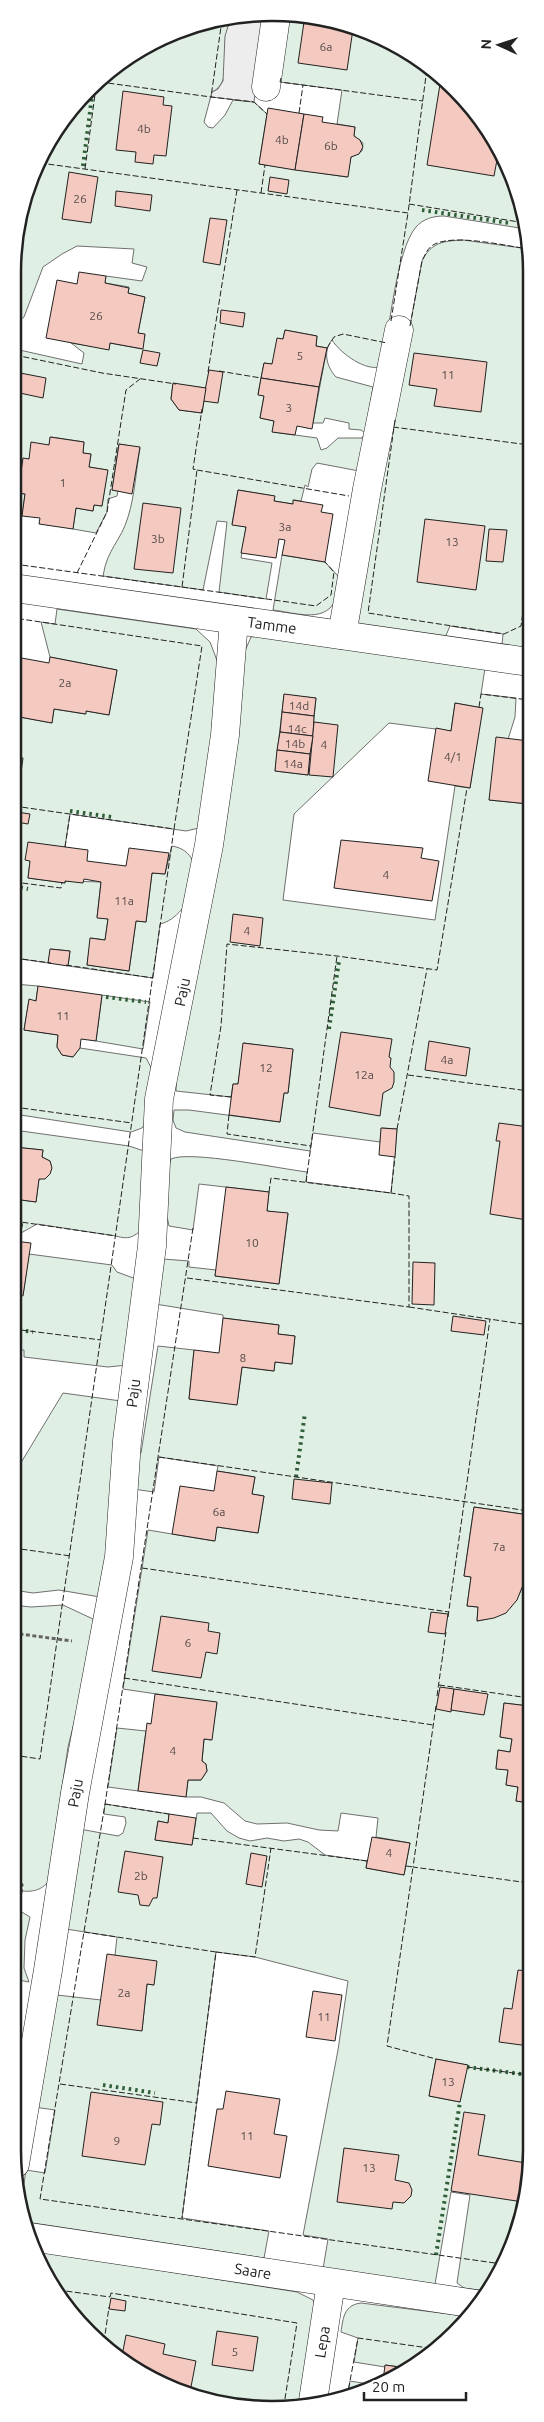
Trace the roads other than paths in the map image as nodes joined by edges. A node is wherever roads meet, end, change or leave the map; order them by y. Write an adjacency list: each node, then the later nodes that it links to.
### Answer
1 (275, 21): 2 (street)
2 (266, 87)
3 (399, 330): 6 (street)
4 (21, 589): 5 (street, Tamme)
5 (234, 620): 6 (street, Tamme); 8 (street, Paju)
6 (342, 635): 7 (street, Tamme)
7 (523, 661)
8 (21, 2129)
9 (37, 2238): 10 (street, Saare)
10 (331, 2283): 11 (street, Saare); 12 (street, Lepa)
11 (471, 2303)
12 (315, 2397)

